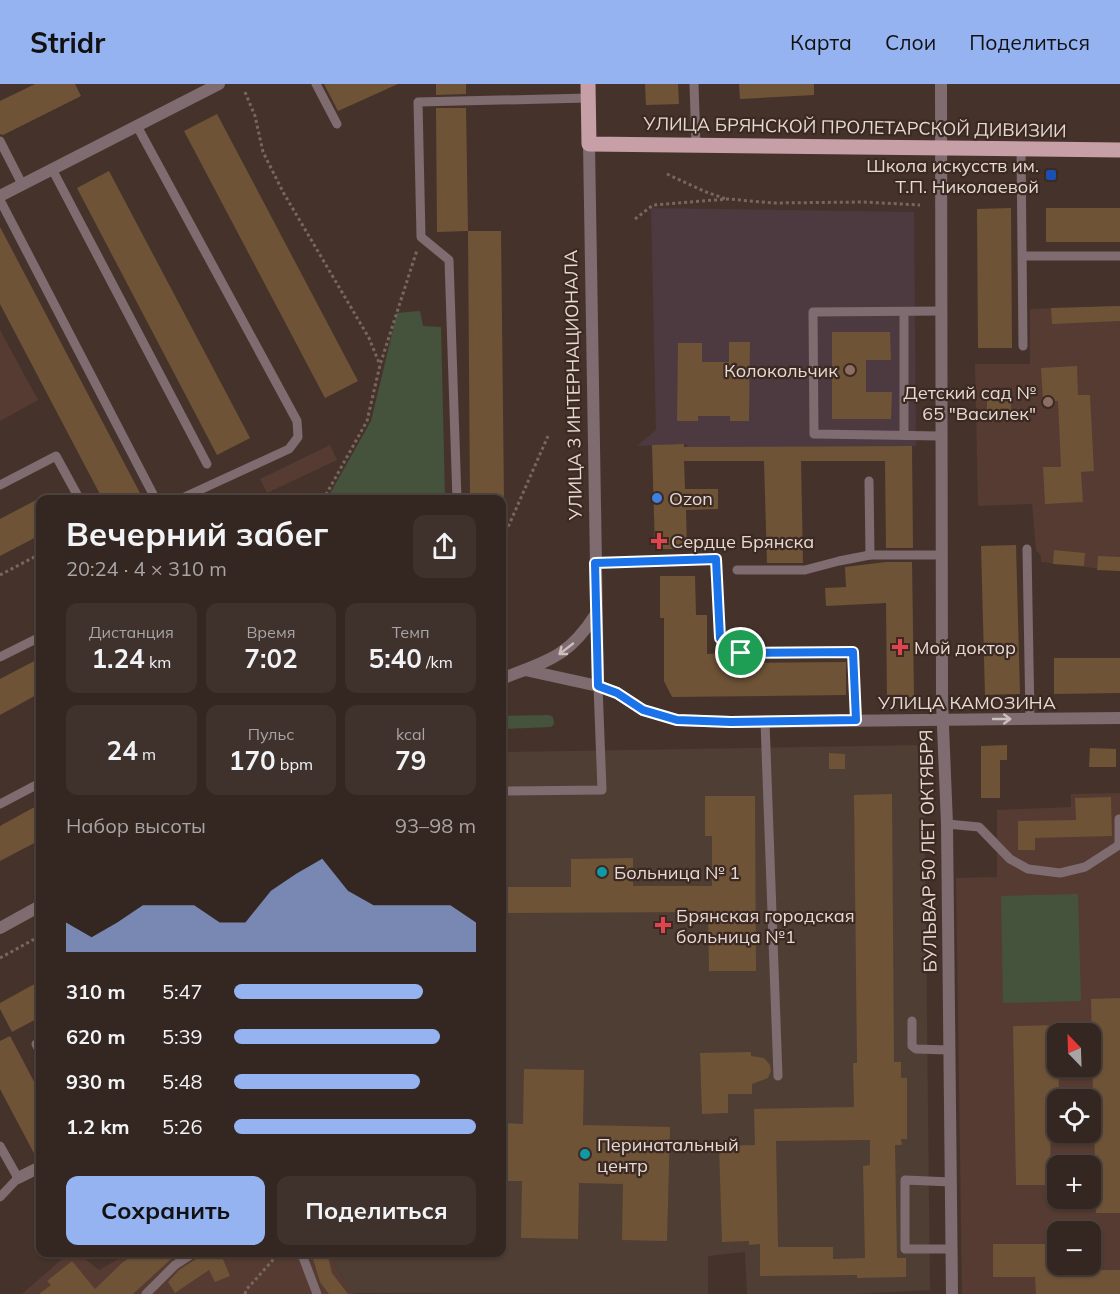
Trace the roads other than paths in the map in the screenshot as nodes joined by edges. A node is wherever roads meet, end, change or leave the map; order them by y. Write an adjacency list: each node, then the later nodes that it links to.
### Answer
1 (219, 84): 7 (street)
2 (316, 84): 6 (lane)
3 (694, 84): 10 (lane)
4 (942, 84): 11 (street, БУЛЬВАР 50 ЛЕТ ОКТЯБРЯ)
5 (588, 91): 9 (main road, УЛИЦА 3 ИНТЕРНАЦИОНАЛА); 30 (lane)
6 (337, 124)
7 (137, 126): 14 (street); 29 (lane)
8 (0, 141): 15 (lane)
9 (589, 144): 10 (main road, УЛИЦА БРЯНСКОЙ ПРОЛЕТАРСКОЙ ДИВИЗИИ); 34 (street, УЛИЦА 3 ИНТЕРНАЦИОНАЛА)
10 (696, 145): 11 (main road, УЛИЦА БРЯНСКОЙ ПРОЛЕТАРСКОЙ ДИВИЗИИ)
11 (941, 147): 12 (main road, УЛИЦА БРЯНСКОЙ ПРОЛЕТАРСКОЙ ДИВИЗИИ); 19 (street, БУЛЬВАР 50 ЛЕТ ОКТЯБРЯ)
12 (1021, 149): 13 (main road, УЛИЦА БРЯНСКОЙ ПРОЛЕТАРСКОЙ ДИВИЗИИ); 17 (lane)
13 (1120, 150)
14 (52, 169): 15 (street); 24 (lane)
15 (22, 184): 16 (street)
16 (0, 198): 28 (lane)
17 (1023, 256): 18 (lane); 21 (lane)
18 (1120, 256)
19 (942, 311): 20 (lane); 23 (street, БУЛЬВАР 50 ЛЕТ ОКТЯБРЯ)
20 (904, 312): 22 (lane); 22 (lane)
21 (1023, 346)
22 (904, 435): 23 (lane)
23 (941, 436): 33 (street, БУЛЬВАР 50 ЛЕТ ОКТЯБРЯ)
24 (207, 464)
25 (869, 481): 32 (lane)
26 (0, 484): 27 (lane)
27 (77, 495)
28 (153, 495)
29 (201, 495)
30 (457, 495)
31 (1027, 549): 44 (lane)
32 (870, 555): 33 (lane); 35 (lane)
33 (942, 555): 43 (street, БУЛЬВАР 50 ЛЕТ ОКТЯБРЯ)
34 (595, 563): 36 (street, УЛИЦА 3 ИНТЕРНАЦИОНАЛА); 45 (lane)
35 (737, 570)
36 (596, 614): 39 (street, one-way to 39); 41 (street, УЛИЦА 3 ИНТЕРНАЦИОНАЛА)
37 (36, 639): 38 (lane)
38 (0, 657)
39 (525, 670): 40 (street); 41 (street, УЛИЦА КАМОЗИНА)
40 (506, 677)
41 (598, 686): 46 (street, УЛИЦА КАМОЗИНА); 48 (lane)
42 (1120, 718): 44 (street, УЛИЦА КАМОЗИНА)
43 (943, 719): 44 (street, УЛИЦА КАМОЗИНА, one-way to 44); 45 (street, УЛИЦА КАМОЗИНА); 51 (street, БУЛЬВАР 50 ЛЕТ ОКТЯБРЯ)
44 (1030, 719)
45 (856, 720): 46 (street, УЛИЦА КАМОЗИНА)
46 (765, 722): 56 (lane)
47 (36, 785): 49 (lane)
48 (506, 790)
49 (0, 804)
50 (1119, 819): 51 (lane)
51 (947, 824): 55 (street, БУЛЬВАР 50 ЛЕТ ОКТЯБРЯ)
52 (36, 908): 53 (street)
53 (0, 928)
54 (912, 1021): 55 (lane)
55 (949, 1050): 60 (street, БУЛЬВАР 50 ЛЕТ ОКТЯБРЯ)
56 (778, 1076)
57 (0, 1146): 59 (lane)
58 (36, 1169): 59 (street)
59 (18, 1178): 61 (lane)
60 (951, 1182): 62 (street, БУЛЬВАР 50 ЛЕТ ОКТЯБРЯ); 62 (lane)
61 (0, 1197)
62 (951, 1249): 67 (street, БУЛЬВАР 50 ЛЕТ ОКТЯБРЯ)
63 (187, 1257): 65 (lane)
64 (303, 1257): 66 (lane)
65 (146, 1294)
66 (317, 1294)
67 (952, 1294)

